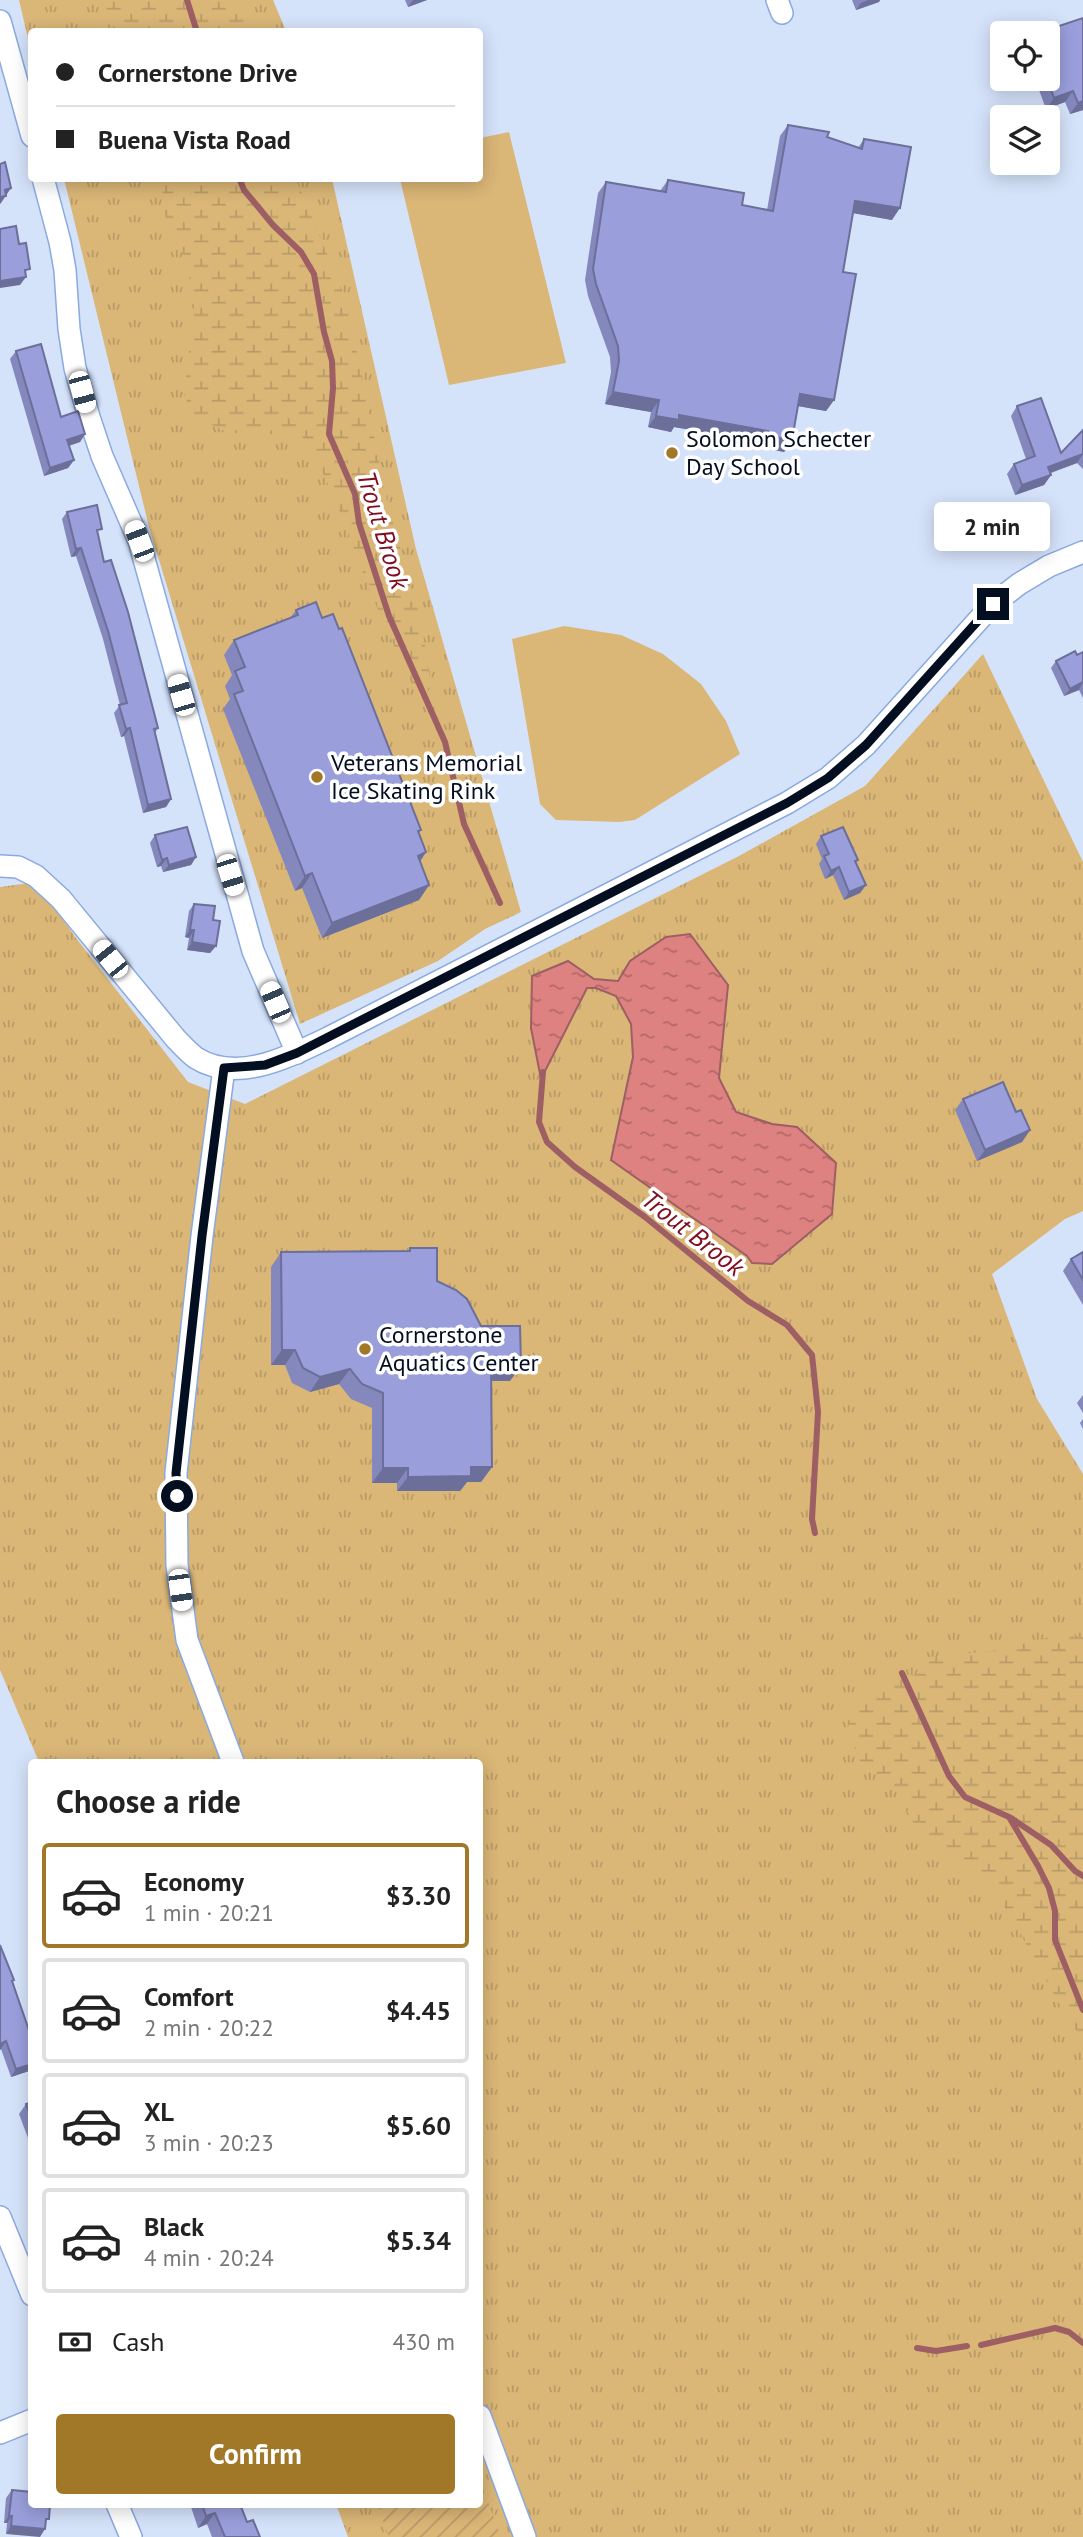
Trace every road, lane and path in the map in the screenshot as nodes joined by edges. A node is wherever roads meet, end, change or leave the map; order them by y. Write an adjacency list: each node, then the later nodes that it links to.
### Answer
1 (0, 21): 2 (street)
2 (28, 122)
3 (44, 182): 6 (street)
4 (1083, 552): 6 (street)
5 (0, 865): 7 (street)
6 (297, 1053): 7 (street)
7 (224, 1068): 8 (street)
8 (232, 1759)
9 (0, 2217): 10 (street)
10 (28, 2285)
11 (28, 2422): 13 (street)
12 (483, 2424): 16 (street)
13 (0, 2433)
14 (119, 2508): 15 (street)
15 (131, 2537)
16 (525, 2537)

